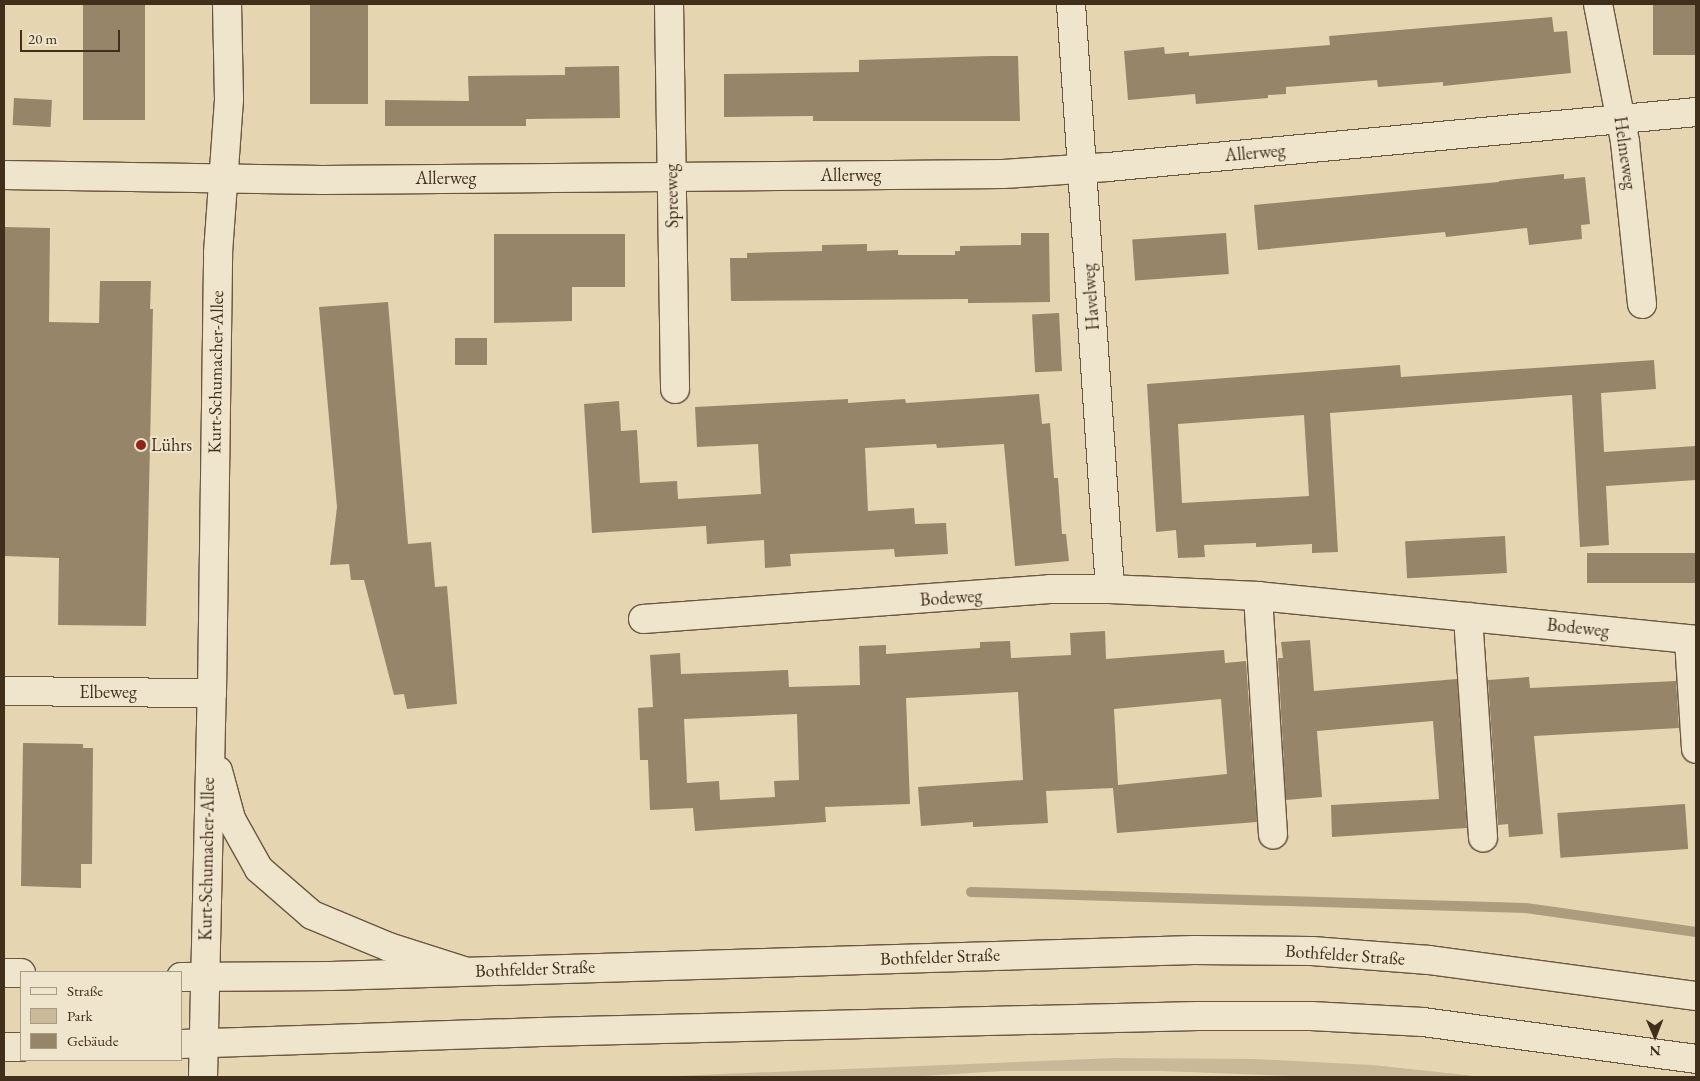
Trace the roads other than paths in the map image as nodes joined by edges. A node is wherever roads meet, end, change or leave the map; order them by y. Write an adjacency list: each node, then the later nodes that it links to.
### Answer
1 (227, 4): 10 (street, Kurt-Schumacher-Allee)
2 (668, 4): 9 (street, Spreeweg)
3 (1071, 4): 7 (street, Havelweg)
4 (1598, 4): 6 (street, Helmeweg)
5 (1696, 112): 6 (street, Allerweg)
6 (1620, 119): 7 (street, Allerweg); 11 (street, Helmeweg)
7 (1082, 169): 9 (street, Allerweg); 13 (street, Havelweg)
8 (4, 176): 10 (street, Allerweg)
9 (671, 177): 10 (street, Allerweg); 12 (street, Spreeweg)
10 (223, 179): 19 (street, Kurt-Schumacher-Allee)
11 (1642, 304)
12 (675, 389)
13 (1110, 590): 14 (street, Bodeweg); 16 (street, Bodeweg)
14 (1258, 596): 15 (street, Bodeweg); 22 (street)
15 (1468, 617): 17 (street, Bodeweg); 23 (street)
16 (643, 619)
17 (1692, 640): 21 (street, Bodeweg)
18 (4, 691): 19 (street, Elbeweg)
19 (212, 693): 20 (street, Kurt-Schumacher-Allee)
20 (210, 740): 24 (street, Kurt-Schumacher-Allee); 27 (street, Kurt-Schumacher-Allee)
21 (1696, 749)
22 (1272, 834)
23 (1483, 837)
24 (465, 971): 27 (street, Bothfelder Straße); 28 (street, Bothfelder Straße)
25 (4, 973): 26 (street)
26 (20, 973)
27 (193, 978): 29 (street, Kurt-Schumacher-Allee)
28 (1696, 996)
29 (192, 1044): 32 (street); 33 (street, Kurt-Schumacher-Allee)
30 (4, 1047): 31 (street)
31 (20, 1047)
32 (1696, 1059)
33 (203, 1077)

